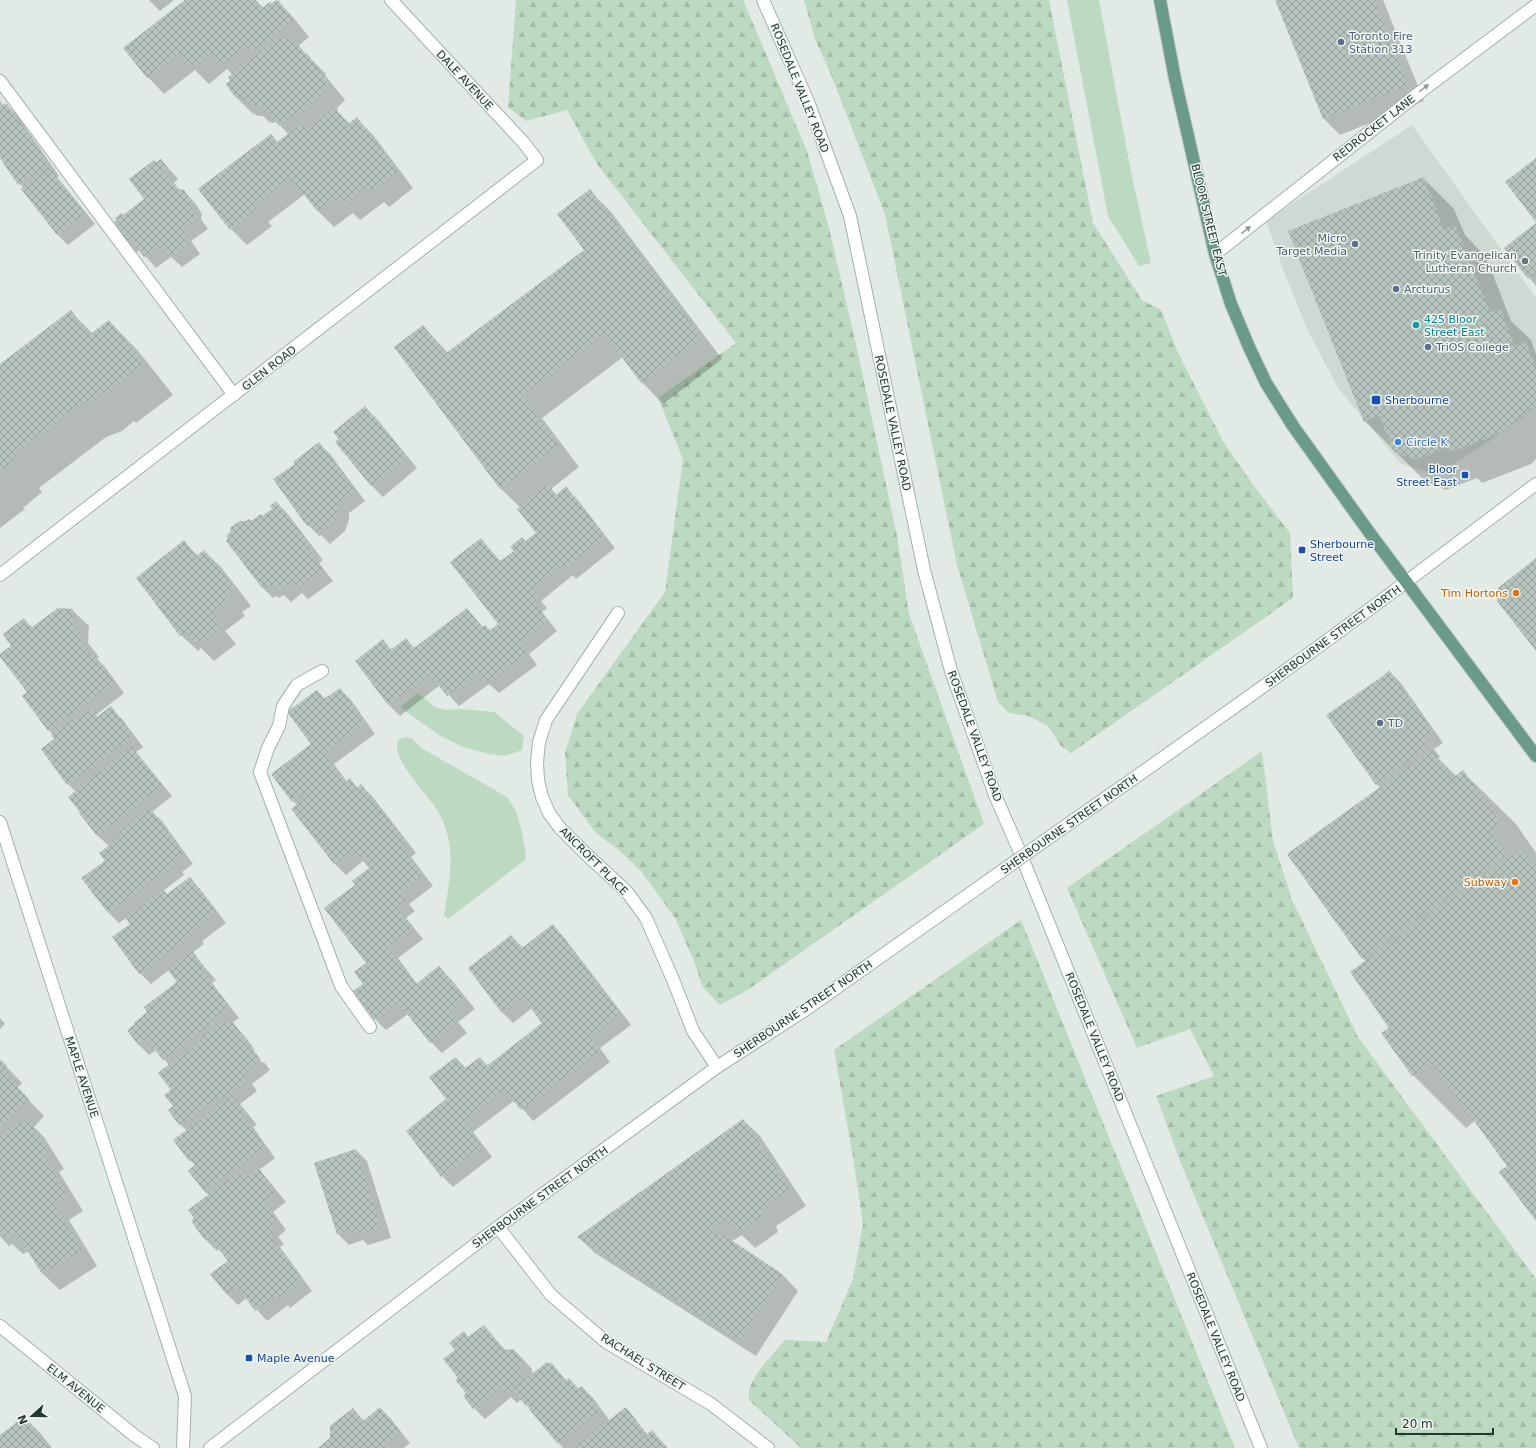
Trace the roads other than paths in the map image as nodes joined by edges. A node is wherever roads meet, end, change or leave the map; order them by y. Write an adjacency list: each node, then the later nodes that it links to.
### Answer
1 (391, 0): 6 (street, DALE AVENUE)
2 (764, 0): 24 (street, ROSEDALE VALLEY ROAD)
3 (1160, 0): 7 (main road, BLOOR STREET EAST)
4 (1536, 5): 7 (street, REDROCKET LANE, one-way to 4)
5 (0, 81): 8 (street)
6 (537, 160): 8 (street, GLEN ROAD)
7 (1215, 254): 11 (main road, BLOOR STREET EAST)
8 (234, 395): 10 (street, GLEN ROAD)
9 (1536, 484): 11 (street)
10 (0, 575)
11 (1406, 582): 14 (main road, BLOOR STREET EAST); 17 (street, SHERBOURNE STREET NORTH, bridge)
12 (618, 613): 17 (street, ANCROFT PLACE)
13 (322, 671): 16 (street)
14 (1536, 756)
15 (0, 822): 21 (street, MAPLE AVENUE)
16 (370, 1027)
17 (717, 1067): 18 (street, SHERBOURNE STREET NORTH)
18 (498, 1227): 22 (street, SHERBOURNE STREET NORTH); 23 (street, RACHAEL STREET)
19 (0, 1326): 20 (street, ELM AVENUE)
20 (153, 1448)
21 (183, 1448)
22 (210, 1448)
23 (768, 1448)
24 (1261, 1448)

